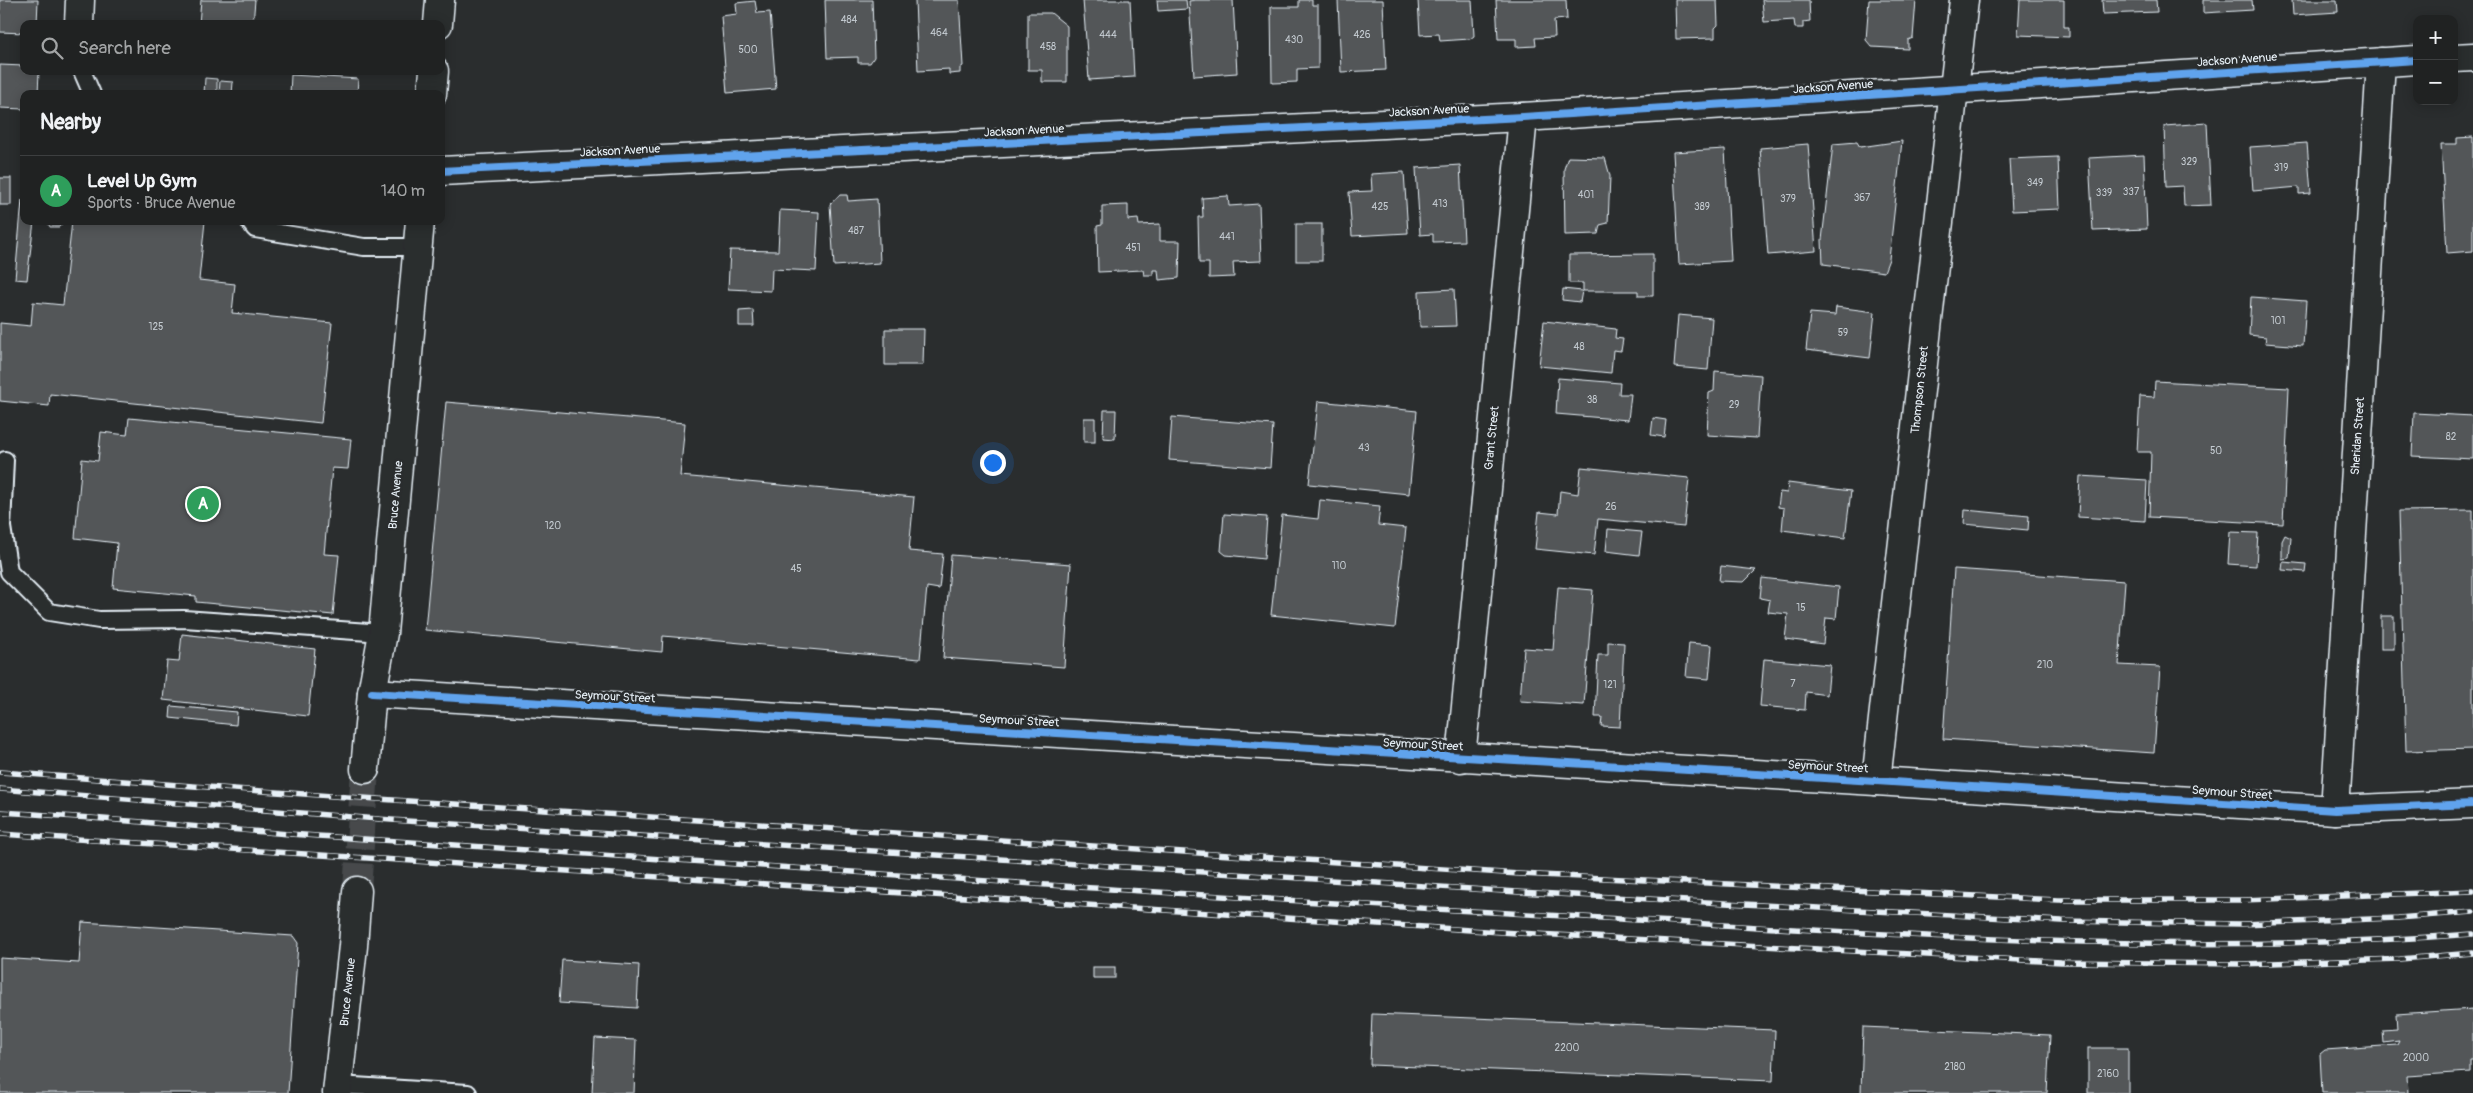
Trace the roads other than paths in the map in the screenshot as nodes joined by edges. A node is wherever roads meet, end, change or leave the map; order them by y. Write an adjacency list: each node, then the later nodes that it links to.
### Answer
1 (80, 0): 4 (street)
2 (440, 0): 5 (street)
3 (1964, 0): 14 (street, Thompson Street)
4 (79, 20)
5 (438, 20)
6 (2473, 57): 7 (street)
7 (2458, 58)
8 (2413, 60): 9 (street, Jackson Avenue)
9 (2381, 62): 14 (street, Jackson Avenue); 26 (street, Sheridan Street)
10 (84, 75): 12 (lane)
11 (434, 75): 13 (street)
12 (90, 90)
13 (432, 90)
14 (1954, 90): 15 (street, Jackson Avenue); 24 (street, Thompson Street)
15 (1523, 117): 16 (street, Jackson Avenue); 22 (street, Grant Street)
16 (445, 171)
17 (252, 225): 18 (lane)
18 (419, 234): 20 (street, Bruce Avenue)
19 (5, 460): 20 (lane)
20 (384, 633): 21 (street, Bruce Avenue)
21 (372, 693): 22 (street, Seymour Street); 23 (street, Bruce Avenue)
22 (1461, 758): 24 (street, Seymour Street)
23 (365, 769)
24 (1876, 781): 26 (street, Seymour Street)
25 (2473, 804): 26 (street, Seymour Street)
26 (2335, 810)
27 (357, 891): 28 (street, Bruce Avenue)
28 (337, 1089): 29 (lane)
29 (382, 1090): 30 (lane)
30 (427, 1092): 31 (lane)
31 (468, 1093)

